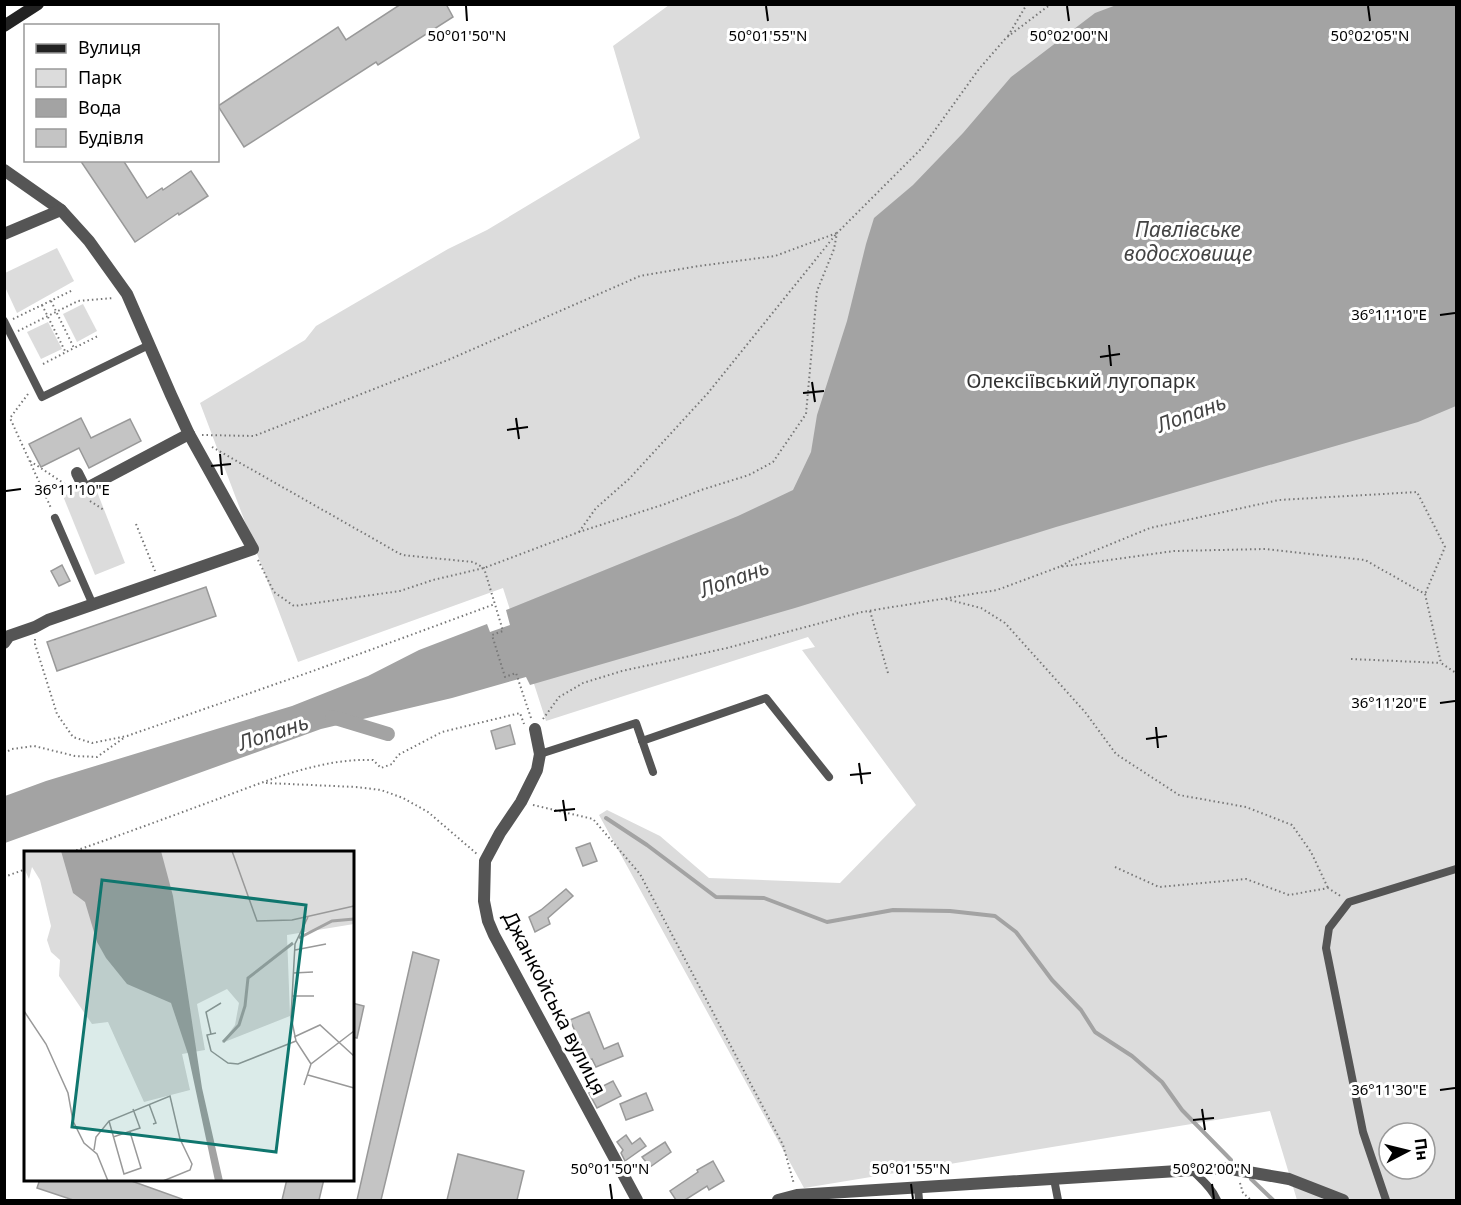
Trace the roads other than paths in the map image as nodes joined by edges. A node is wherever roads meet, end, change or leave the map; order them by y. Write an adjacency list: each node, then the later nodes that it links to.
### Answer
1 (38, 4): 2 (street)
2 (4, 26)
3 (4, 170): 4 (street)
4 (61, 210): 5 (street); 8 (street)
5 (4, 234)
6 (5, 322): 7 (lane)
7 (12, 338): 8 (lane); 9 (lane)
8 (149, 345): 10 (street)
9 (4, 346)
10 (189, 434): 11 (street); 13 (street)
11 (77, 473)
12 (55, 518): 13 (lane)
13 (93, 605): 14 (street)
14 (4, 643)
15 (535, 729): 17 (street)
16 (642, 741): 17 (lane); 18 (lane); 19 (lane)
17 (540, 754): 24 (street, Джанкойська вулиця)
18 (653, 772)
19 (829, 777)
20 (1456, 869): 29 (lane)
21 (1192, 1170): 22 (street); 27 (lane); 28 (street)
22 (1054, 1179): 23 (street); 26 (lane)
23 (919, 1194): 25 (street)
24 (637, 1200)
25 (778, 1200)
26 (1058, 1200)
27 (1217, 1200)
28 (1343, 1200)
29 (1386, 1200)

